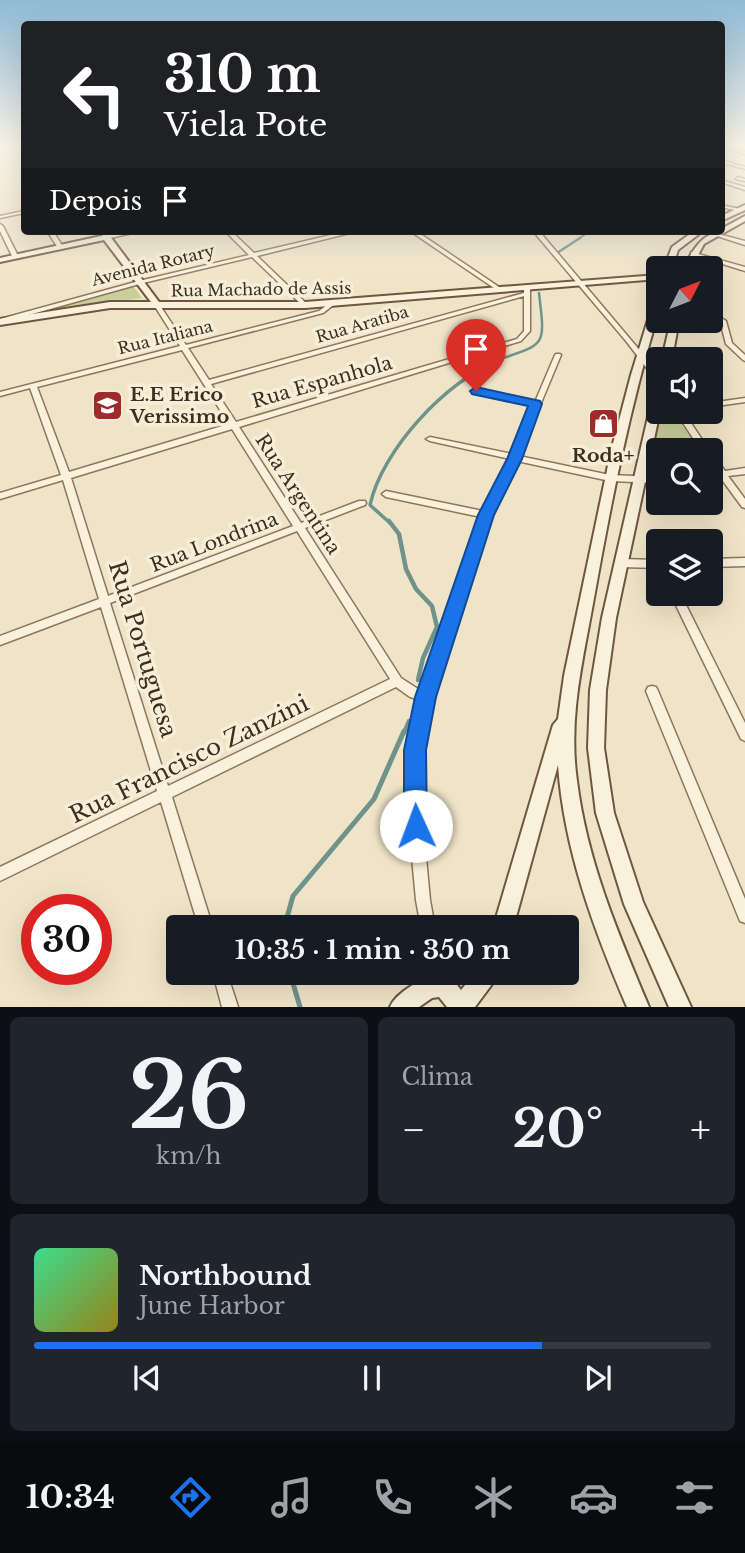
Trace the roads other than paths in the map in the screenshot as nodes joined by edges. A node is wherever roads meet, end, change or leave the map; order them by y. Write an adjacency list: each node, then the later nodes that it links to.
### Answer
1 (742, 208): 4 (main road)
2 (21, 213): 3 (street)
3 (0, 217)
4 (725, 217)
5 (744, 220): 7 (main road)
6 (0, 226): 22 (street)
7 (725, 230)
8 (52, 235): 19 (street)
9 (101, 235): 19 (street)
10 (105, 235): 28 (main road, Rua Argentina)
11 (232, 235): 21 (street)
12 (338, 235): 21 (street, Avenida Rotary)
13 (419, 235): 30 (street)
14 (539, 235): 29 (street)
15 (694, 235): 23 (main road)
16 (714, 235): 20 (main road)
17 (719, 235): 18 (street)
18 (745, 243)
19 (60, 247): 22 (street)
20 (693, 253): 24 (main road); 26 (street)
21 (254, 255): 28 (street, Avenida Rotary); 33 (street)
22 (15, 256): 25 (street)
23 (672, 256)
24 (692, 256)
25 (0, 260)
26 (745, 269)
27 (646, 278): 29 (main road)
28 (141, 282): 34 (main road, Rua Argentina); 35 (street, Avenida Rotary)
29 (579, 286): 31 (main road, Rua Machado de Assis); 40 (street)
30 (499, 289): 31 (main road, Rua Machado de Assis); 32 (main road, Rua Machado de Assis)
31 (527, 290): 44 (street, Rua Aratiba); 52 (street, Rua Espanhola)
32 (333, 303): 33 (main road, Rua Machado de Assis); 39 (street, Rua Italiana)
33 (305, 304): 34 (main road, Rua Machado de Assis)
34 (157, 305): 35 (main road, Rua Machado de Assis); 39 (street, Rua Argentina)
35 (49, 310): 37 (main road, Rua Machado de Assis)
36 (723, 321): 42 (street)
37 (0, 322)
38 (648, 333): 40 (main road)
39 (183, 347): 44 (street, Rua Argentina); 45 (street, Rua Italiana)
40 (641, 354): 43 (street); 59 (main road)
41 (558, 355): 50 (street)
42 (745, 359)
43 (646, 361)
44 (206, 383): 52 (street, Rua Argentina)
45 (33, 386): 47 (street, Rua Italiana); 56 (street, Rua Portuguesa)
46 (476, 391): 50 (street)
47 (0, 394)
48 (745, 400): 49 (street)
49 (723, 403)
50 (536, 404): 54 (street)
51 (652, 424): 60 (main road)
52 (233, 425): 56 (street, Rua Espanhola); 67 (street, Rua Argentina)
53 (430, 439): 54 (street)
54 (514, 459): 59 (street); 66 (street)
55 (745, 471): 57 (street)
56 (66, 475): 63 (street, Rua Espanhola); 72 (street, Rua Portuguesa)
57 (723, 475)
58 (723, 476): 65 (street)
59 (610, 478): 60 (street); 78 (main road)
60 (640, 481): 61 (street); 69 (main road)
61 (646, 481)
62 (386, 494): 66 (street)
63 (0, 496)
64 (362, 503): 67 (street, Rua Londrina)
65 (745, 505)
66 (486, 515): 77 (street)
67 (300, 528): 72 (street, Rua Londrina); 75 (street, Rua Argentina)
68 (745, 562): 70 (street)
69 (621, 563): 71 (street); 94 (main road)
70 (723, 563)
71 (646, 564)
72 (104, 603): 74 (street, Rua Londrina); 80 (street, Rua Portuguesa)
73 (681, 606): 79 (street)
74 (0, 641)
75 (397, 681): 77 (street, Rua Argentina); 80 (street, Rua Francisco Zanzini)
76 (652, 691): 85 (street)
77 (425, 697): 83 (street)
78 (567, 704): 84 (main road); 93 (main road)
79 (745, 735)
80 (165, 795): 81 (street, Rua Francisco Zanzini); 82 (street, Rua Portuguesa)
81 (0, 874)
82 (202, 915)
83 (425, 915)
84 (507, 915)
85 (745, 916)
86 (224, 985): 90 (street)
87 (428, 985): 91 (main road)
88 (437, 985): 92 (main road)
89 (478, 985): 92 (main road)
90 (230, 1007)
91 (401, 1007)
92 (460, 1007)
93 (638, 1007)
94 (680, 1007)

